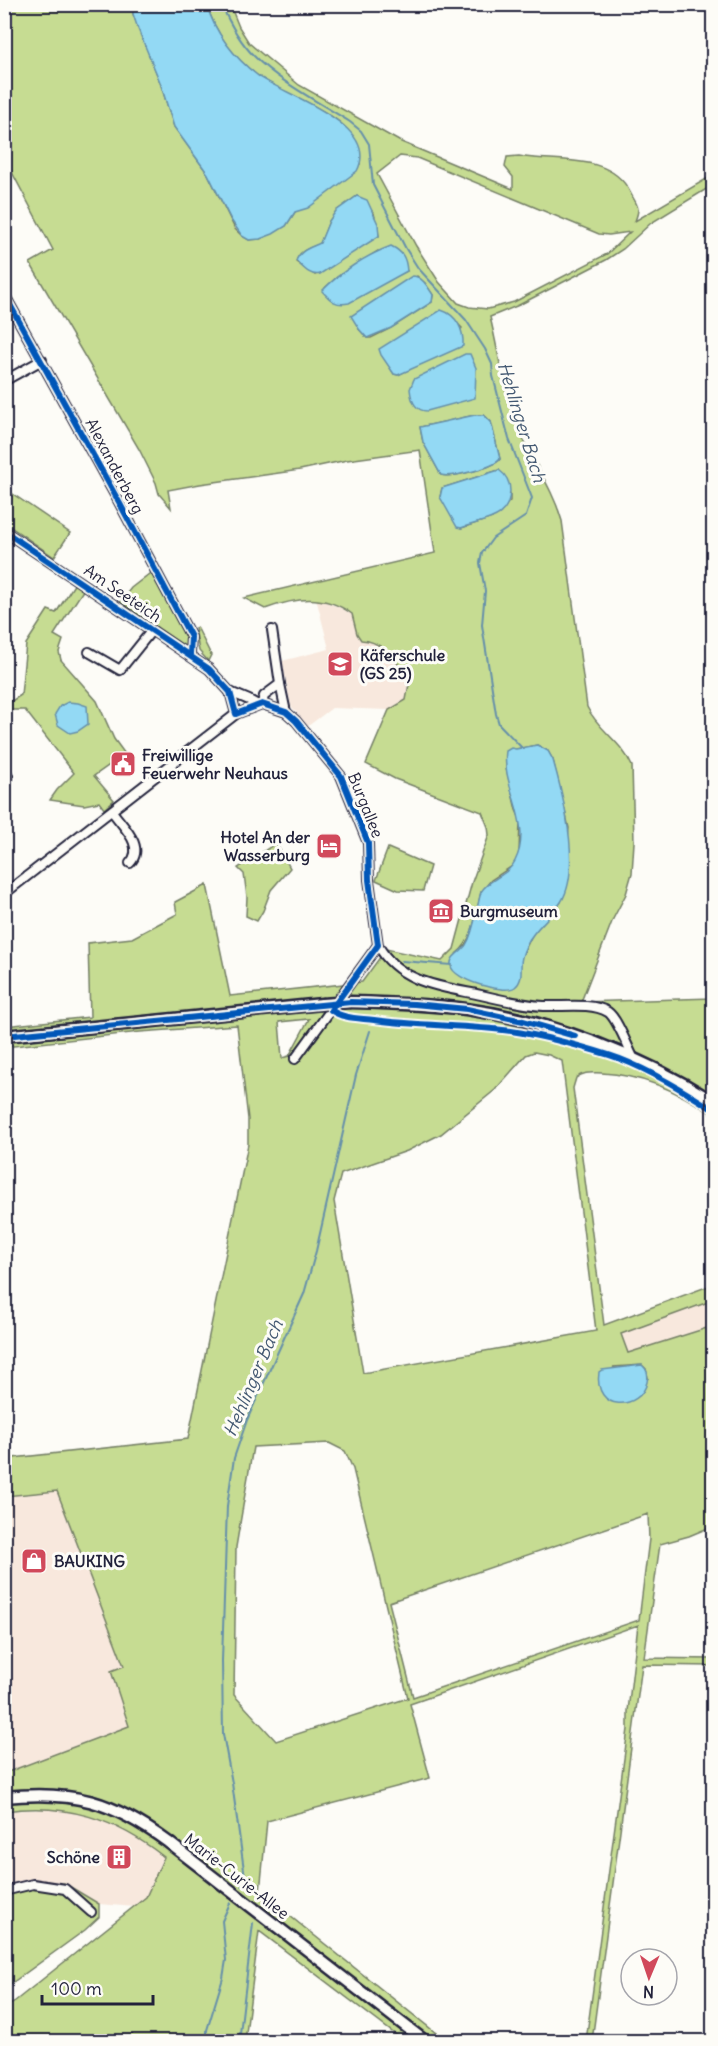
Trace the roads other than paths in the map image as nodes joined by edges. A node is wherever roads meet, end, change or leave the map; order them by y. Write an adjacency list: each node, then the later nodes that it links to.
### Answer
1 (4, 294): 2 (street, Alexanderberg)
2 (42, 360): 3 (street); 8 (street, Alexanderberg)
3 (4, 381)
4 (4, 531): 5 (street, Am Seeteich)
5 (152, 630): 7 (street); 8 (street, Am Seeteich)
6 (272, 630): 9 (street)
7 (89, 652)
8 (190, 654): 10 (street, Am Seeteich)
9 (280, 684): 11 (street); 12 (street)
10 (230, 692): 11 (street, Am Seeteich); 13 (street, Am Seeteich)
11 (260, 705): 12 (street, Burgallee); 13 (street)
12 (286, 712): 19 (street, Burgallee)
13 (236, 714): 16 (street)
14 (4, 767): 15 (street)
15 (4, 786)
16 (112, 812): 17 (street); 18 (street)
17 (130, 864)
18 (4, 894)
19 (378, 945): 20 (street); 23 (street)
20 (619, 1031): 22 (street); 24 (street)
21 (4, 1036): 22 (street, bridge)
22 (613, 1050): 24 (street)
23 (295, 1059)
24 (634, 1059): 25 (street)
25 (714, 1102)
26 (4, 1797): 29 (street, Marie-Curie-Allee)
27 (4, 1891): 28 (street)
28 (91, 1912)
29 (426, 2042)

